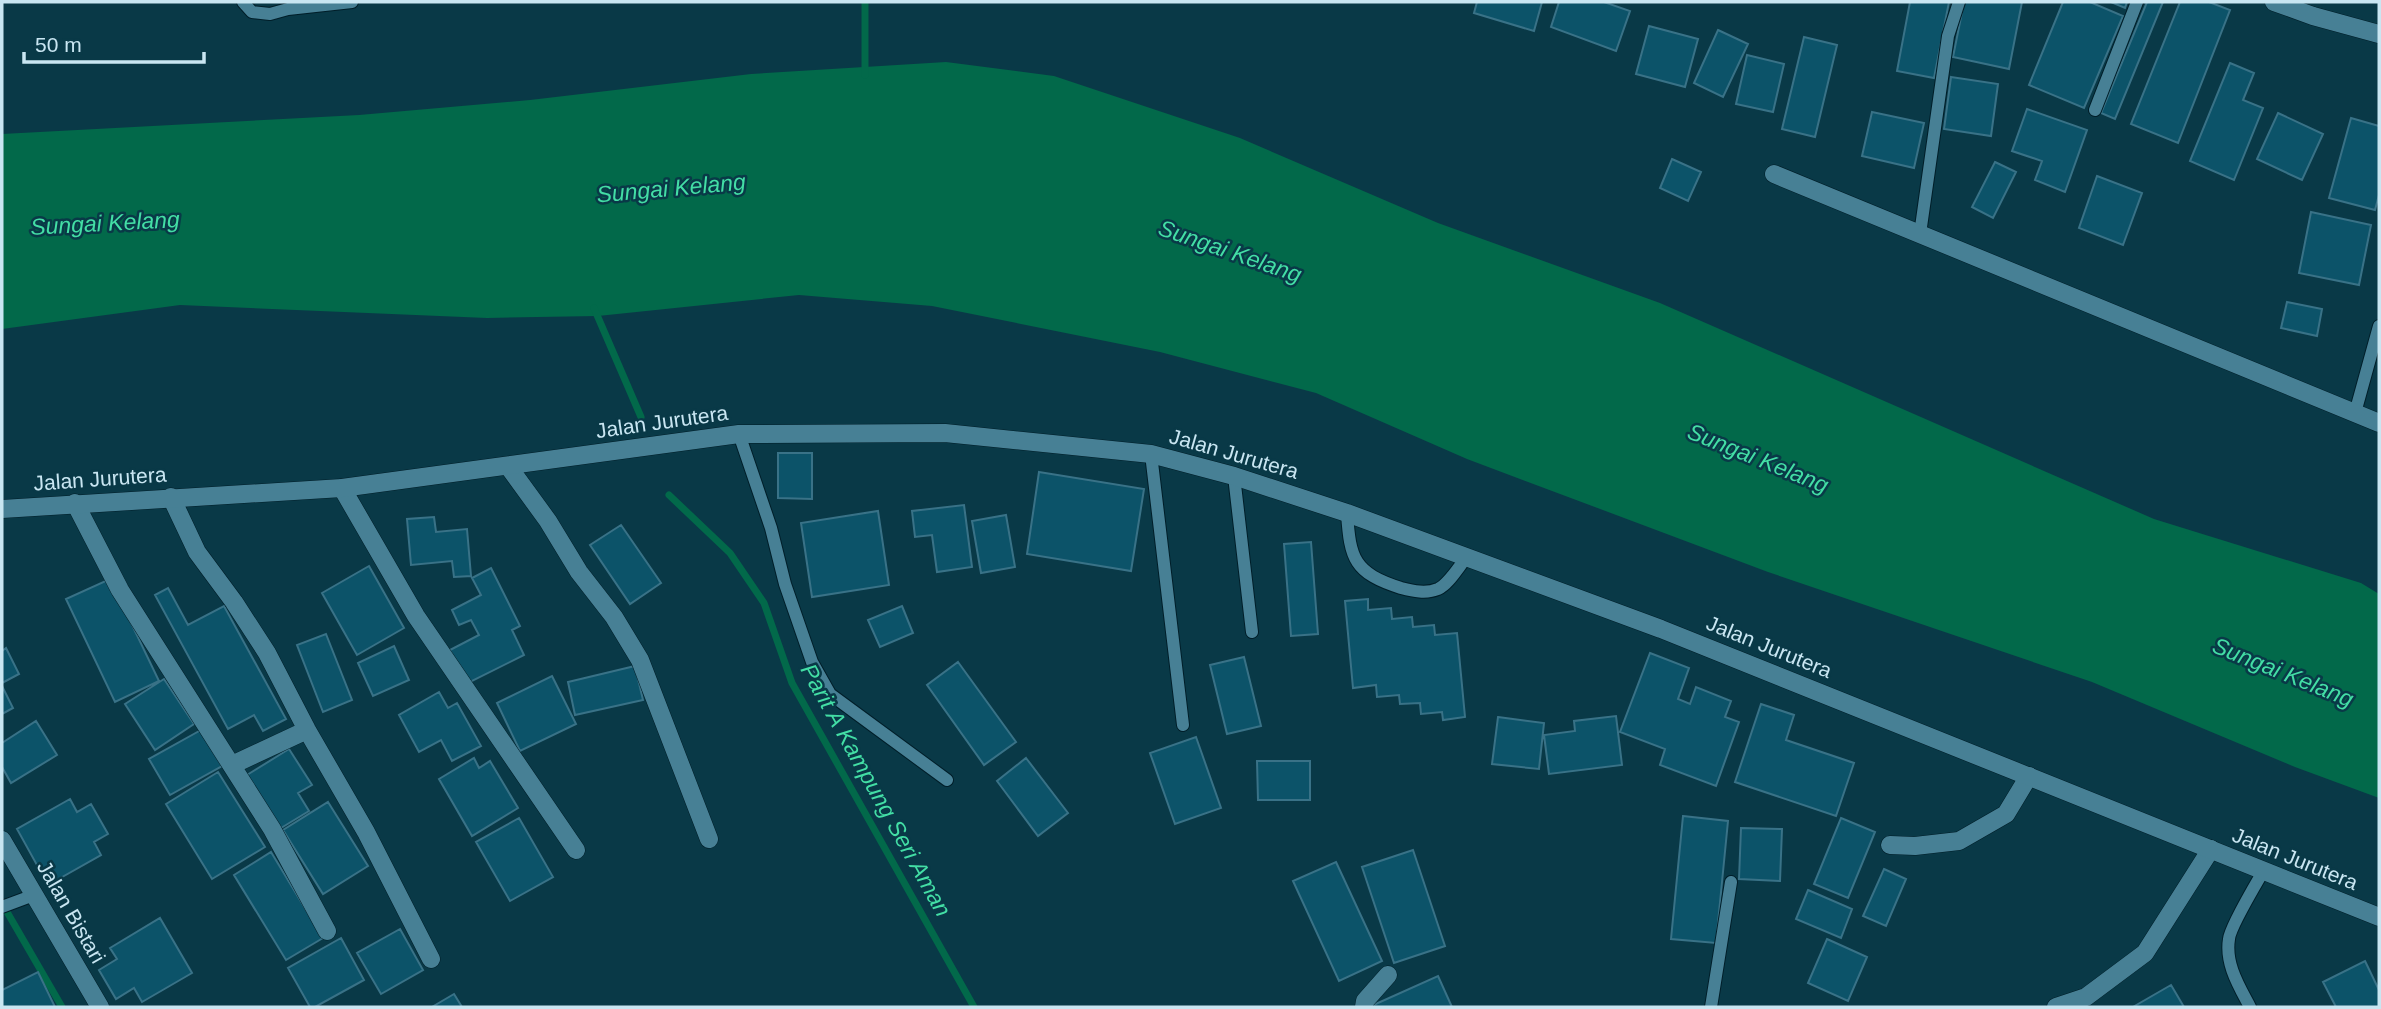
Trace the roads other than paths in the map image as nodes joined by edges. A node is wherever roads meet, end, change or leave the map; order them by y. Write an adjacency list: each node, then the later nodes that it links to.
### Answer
1 (243, 2): 2 (lane)
2 (352, 2)
3 (1959, 2): 9 (lane)
4 (2137, 2): 7 (lane)
5 (2274, 2): 6 (street)
6 (2379, 34)
7 (2095, 110)
8 (1774, 174): 9 (street)
9 (1920, 234): 11 (street)
10 (2379, 326): 11 (lane)
11 (2355, 413): 12 (street)
12 (2379, 423)
13 (739, 434): 14 (street, Jalan Jurutera); 15 (street, Jalan Jurutera); 28 (lane)
14 (1151, 454): 16 (street, Jalan Jurutera); 24 (lane)
15 (508, 466): 17 (street, Jalan Jurutera); 29 (street)
16 (1234, 476): 21 (street, Jalan Jurutera); 23 (lane)
17 (342, 488): 18 (street, Jalan Jurutera); 33 (street)
18 (171, 497): 19 (street, Jalan Jurutera); 25 (street)
19 (75, 503): 20 (street, Jalan Jurutera); 26 (street)
20 (2, 509)
21 (1347, 513): 22 (street, Jalan Jurutera); 22 (lane)
22 (1467, 557): 27 (street, Jalan Jurutera)
23 (1252, 632)
24 (1183, 725)
25 (307, 730): 26 (street); 40 (street)
26 (232, 765): 39 (street)
27 (2029, 776): 31 (street); 32 (street, Jalan Jurutera)
28 (947, 780)
29 (709, 839)
30 (2, 840): 36 (street, Jalan Bistari)
31 (1891, 845)
32 (2211, 849): 34 (street, Jalan Jurutera); 42 (street)
33 (576, 850)
34 (2264, 870): 38 (street, Jalan Jurutera); 47 (lane)
35 (1731, 882): 45 (lane)
36 (26, 898): 37 (lane); 43 (street, Jalan Bistari)
37 (2, 907)
38 (2379, 917)
39 (327, 931)
40 (432, 959)
41 (1388, 975): 44 (street)
42 (2089, 1002): 46 (street)
43 (100, 1007)
44 (1364, 1007)
45 (1711, 1007)
46 (2058, 1007)
47 (2250, 1007)

